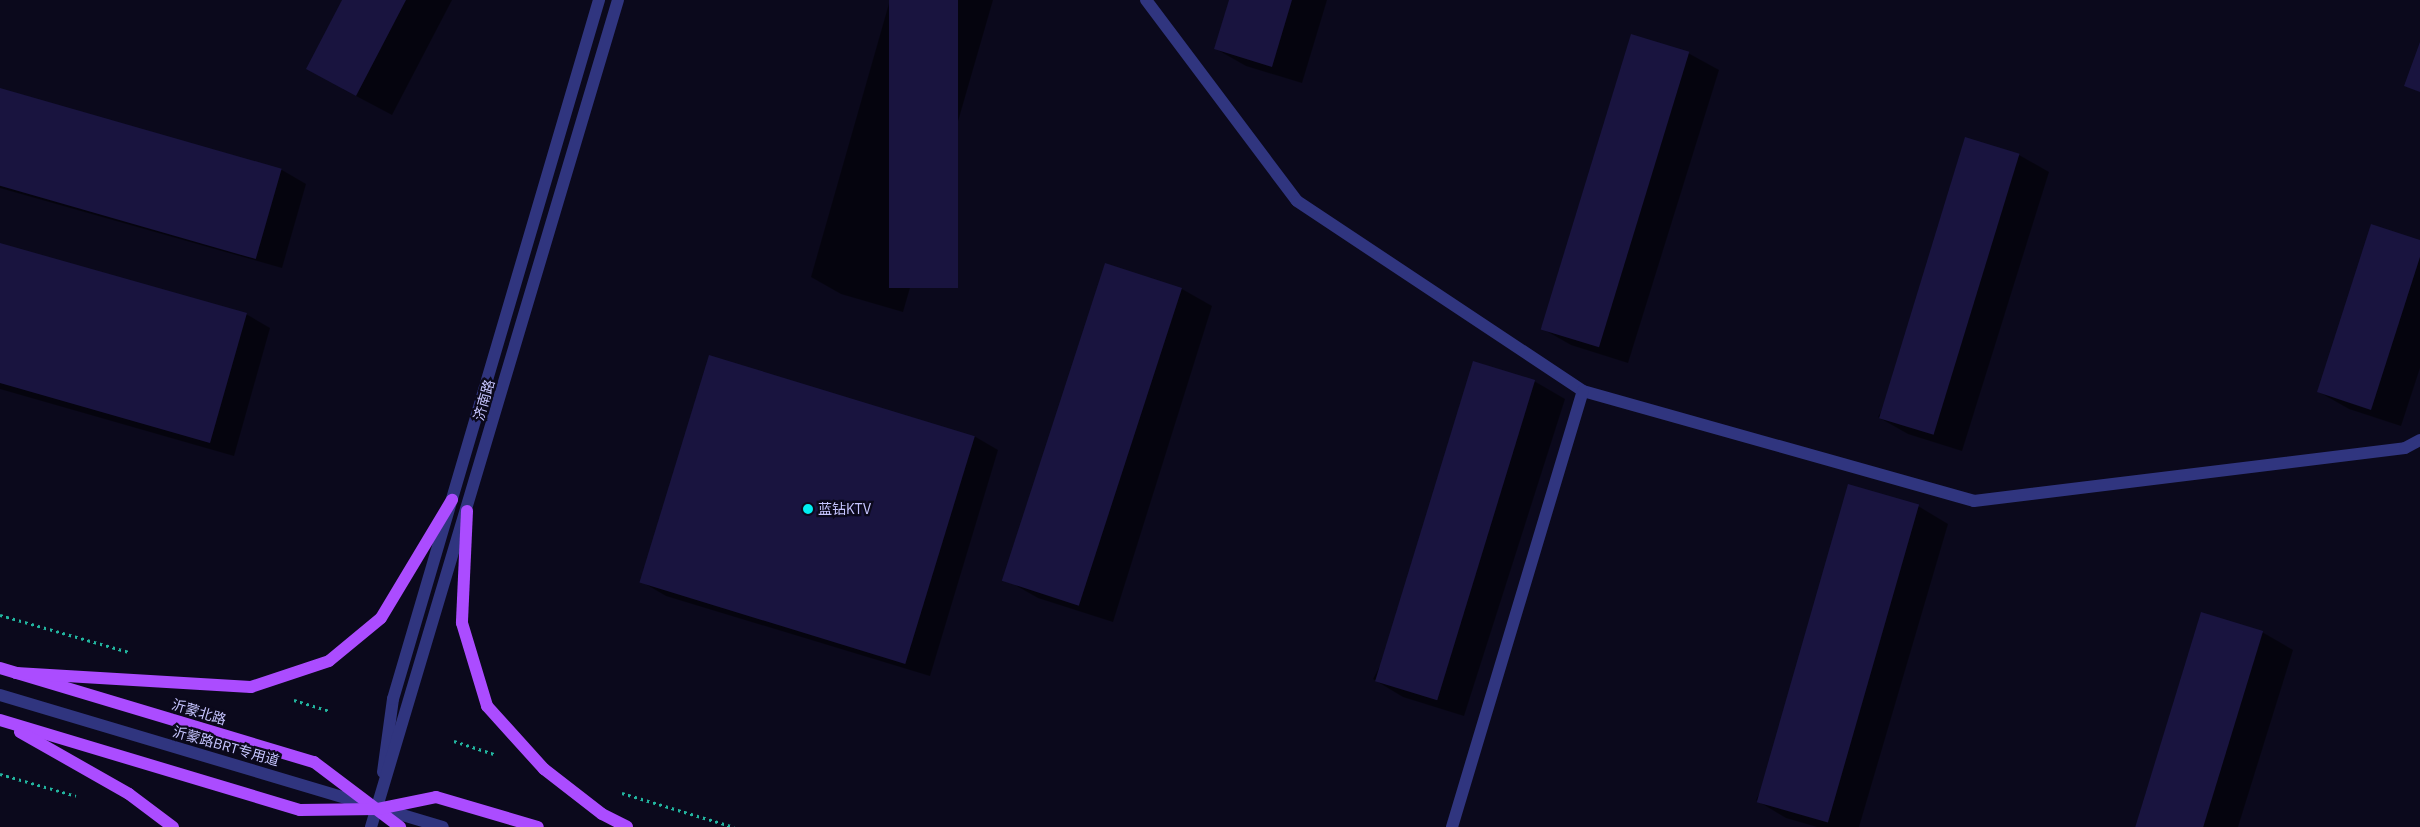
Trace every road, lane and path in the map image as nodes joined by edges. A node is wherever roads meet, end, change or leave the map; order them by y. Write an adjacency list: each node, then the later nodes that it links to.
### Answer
1 (599, 0): 6 (street, 济南路)
2 (618, 0): 7 (street, 济南路)
3 (1146, 0): 4 (street)
4 (1583, 391): 5 (street); 19 (street)
5 (2420, 440)
6 (452, 500): 9 (main road); 12 (street, 济南路)
7 (467, 511): 12 (street, 济南路); 18 (main road)
8 (0, 668): 9 (main road, 沂蒙北路)
9 (16, 673): 12 (main road, 沂蒙北路)
10 (0, 695): 12 (street, 沂蒙路BRT专用道)
11 (0, 720): 12 (main road); 13 (main road)
12 (378, 809): 14 (street, 济南路); 15 (main road, 沂蒙北路); 16 (street, 沂蒙路BRT专用道); 17 (main road)
13 (173, 827)
14 (371, 827)
15 (400, 827)
16 (443, 827)
17 (538, 827)
18 (627, 827)
19 (1452, 827)

